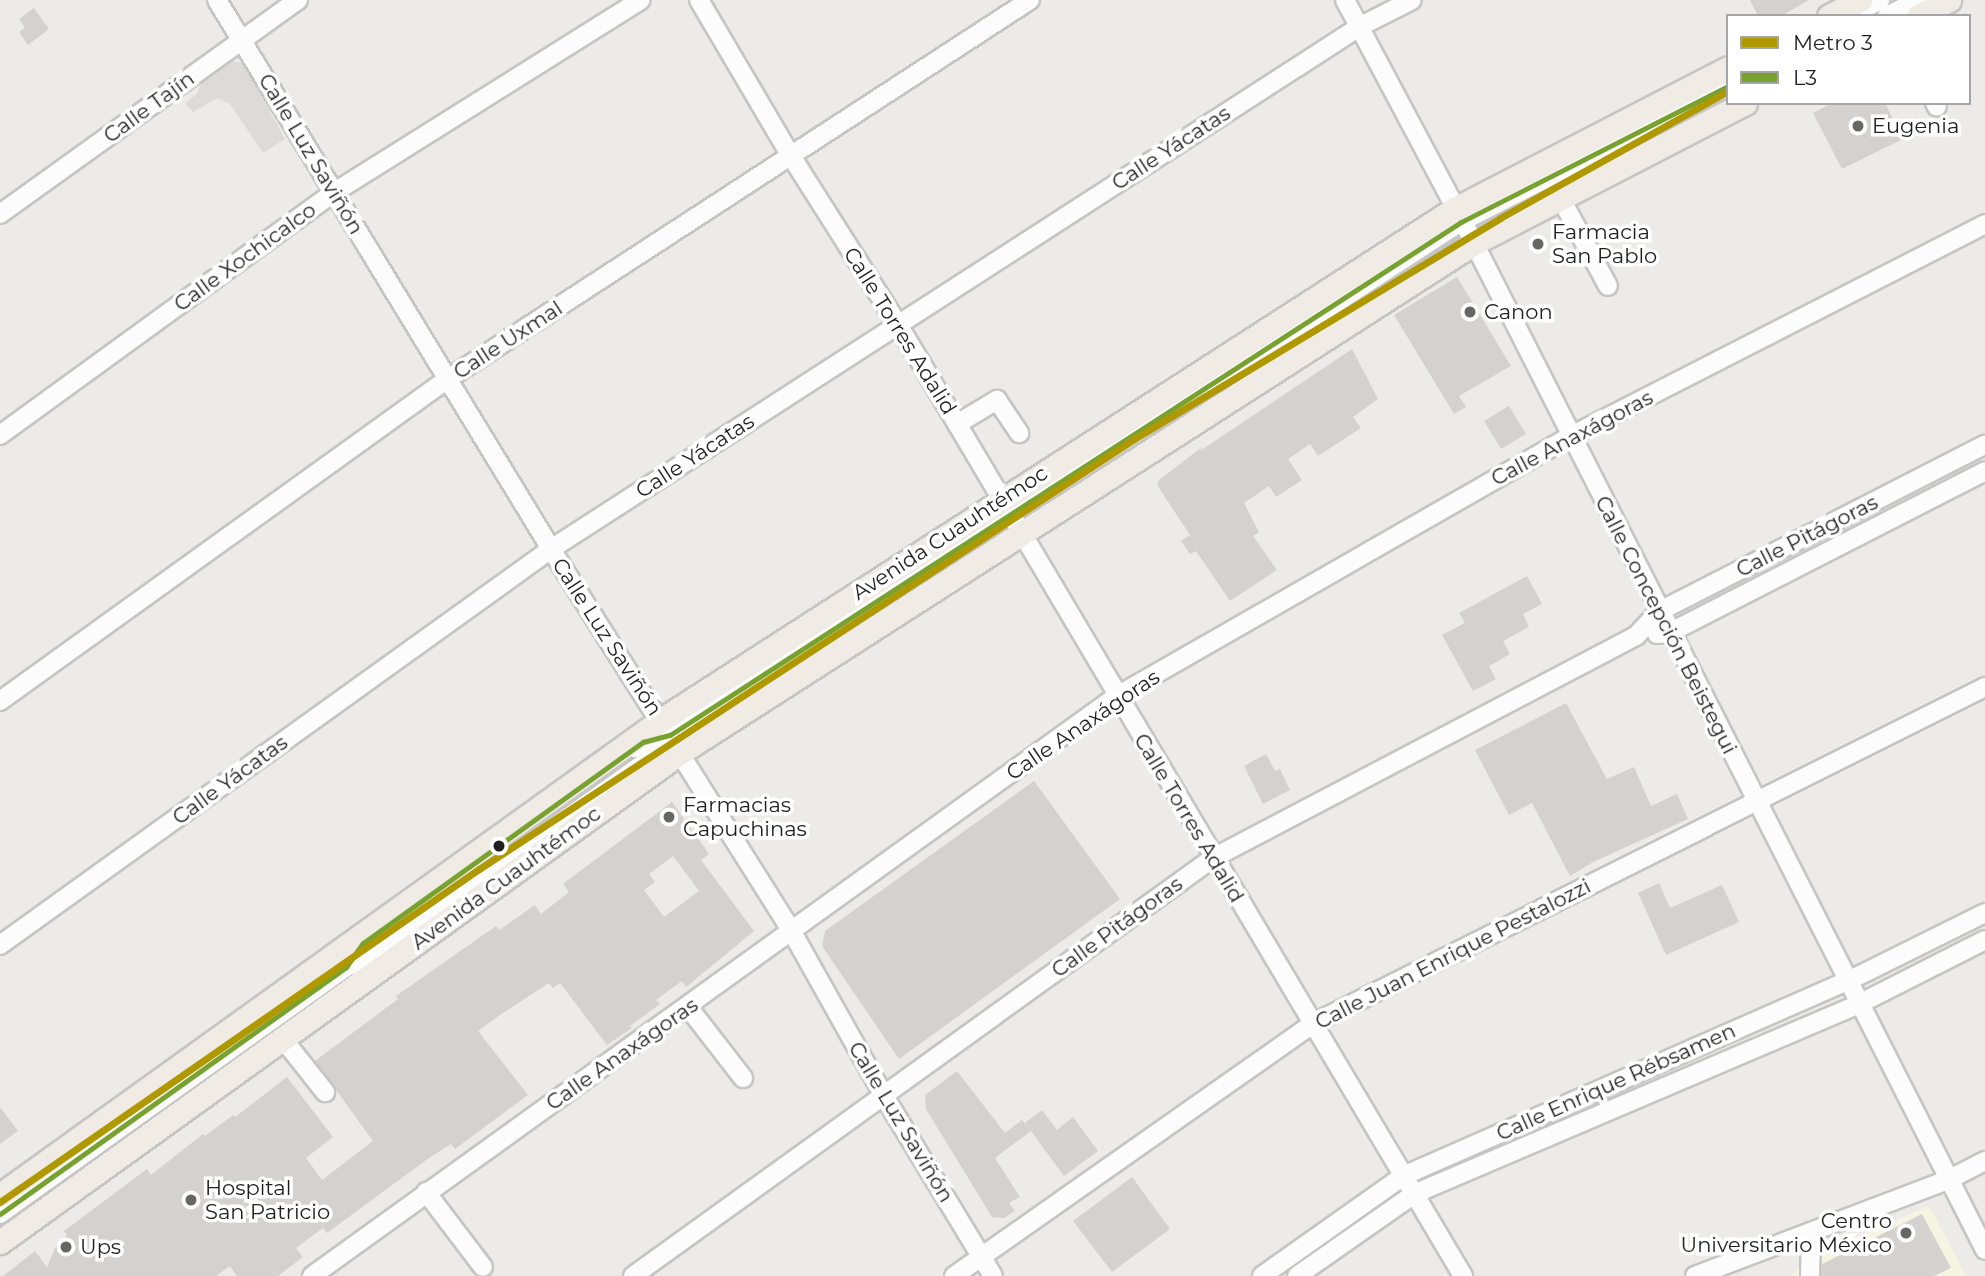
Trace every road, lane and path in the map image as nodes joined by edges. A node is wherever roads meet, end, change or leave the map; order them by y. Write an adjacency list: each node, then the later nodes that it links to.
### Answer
1 (217, 0): 17 (street, Calle Luz Saviñón)
2 (298, 0): 17 (street, Calle Tajín)
3 (641, 0): 22 (street, Calle Xochicalco)
4 (699, 0): 21 (street, Calle Torres Adalid)
5 (1030, 0): 21 (street, Calle Uxmal)
6 (1345, 0): 16 (street, Calle Concepción Beistegui)
7 (1412, 0): 16 (street, Calle Yácatas)
8 (1860, 0): 12 (main road)
9 (1880, 0): 13 (street)
10 (1918, 0): 14 (street)
11 (1949, 0): 15 (main road)
12 (1833, 14)
13 (1853, 14)
14 (1891, 14)
15 (1922, 14)
16 (1359, 27): 25 (street, Calle Concepción Beistegui); 29 (street, Calle Yácatas)
17 (242, 40): 22 (street, Calle Luz Saviñón); 24 (street, Calle Tajín)
18 (1726, 69): 25 (main road, Avenida Cuauhtémoc)
19 (1726, 87): 25 (street)
20 (1741, 105): 23 (main road, Avenida Cuauhtémoc)
21 (791, 156): 29 (street, Calle Torres Adalid); 30 (street, Calle Uxmal)
22 (333, 193): 30 (street, Calle Luz Saviñón); 33 (street, Calle Xochicalco)
23 (1560, 197): 27 (main road, Avenida Cuauhtémoc); 28 (street)
24 (0, 214)
25 (1457, 216): 27 (street, Calle Concepción Beistegui); 38 (main road, Avenida Cuauhtémoc)
26 (1985, 224): 34 (street, Calle Anaxágoras)
27 (1474, 243): 34 (street, Calle Concepción Beistegui); 38 (main road, Avenida Cuauhtémoc)
28 (1608, 286)
29 (899, 326): 31 (street, Calle Torres Adalid); 39 (street, Calle Yácatas)
30 (449, 378): 39 (street, Calle Luz Saviñón); 45 (street, Calle Uxmal)
31 (957, 424): 32 (street); 38 (street, Calle Torres Adalid)
32 (1019, 433)
33 (0, 435)
34 (1571, 436): 40 (street, Calle Concepción Beistegui); 44 (street, Calle Anaxágoras)
35 (1985, 445): 36 (street, Calle Pitágoras)
36 (1962, 457): 37 (street); 40 (street, Calle Pitágoras)
37 (1979, 474): 41 (street, Calle Pitágoras)
38 (1011, 514): 44 (street, Calle Torres Adalid); 46 (main road, Avenida Cuauhtémoc); 46 (main road, Avenida Cuauhtémoc)
39 (551, 549): 46 (street, Calle Luz Saviñón); 52 (street, Calle Yácatas)
40 (1658, 612): 41 (street, Calle Concepción Beistegui); 42 (street, Calle Pitágoras)
41 (1669, 633): 42 (street, Calle Pitágoras); 47 (street, Calle Concepción Beistegui)
42 (1636, 635): 48 (street, Calle Pitágoras)
43 (1985, 687): 47 (street, Calle Juan Enrique Pestalozzi)
44 (1117, 696): 48 (street, Calle Torres Adalid); 50 (street, Calle Anaxágoras)
45 (0, 701)
46 (671, 736): 50 (street, Calle Luz Saviñón); 58 (main road, Avenida Cuauhtémoc); 70 (main road, Avenida Cuauhtémoc); 71 (street)
47 (1756, 802): 53 (street, Calle Concepción Beistegui); 57 (street, Calle Juan Enrique Pestalozzi)
48 (1213, 858): 57 (street, Calle Torres Adalid); 63 (street, Calle Pitágoras)
49 (1985, 912): 53 (street, Calle Enrique Rébsamen)
50 (792, 932): 55 (street, Calle Anaxágoras); 63 (street, Calle Luz Saviñón)
51 (1985, 940): 54 (street, Calle Enrique Rébsamen)
52 (0, 945)
53 (1848, 981): 54 (street, Calle Concepción Beistegui); 56 (street, Calle Enrique Rébsamen)
54 (1859, 1004): 59 (street, Calle Enrique Rébsamen); 67 (street, Calle Concepción Beistegui)
55 (688, 1007): 60 (street); 68 (street, Calle Anaxágoras)
56 (1756, 1021): 59 (street); 61 (street, Calle Enrique Rébsamen)
57 (1312, 1024): 66 (street, Calle Torres Adalid); 75 (street, Calle Juan Enrique Pestalozzi)
58 (283, 1039): 62 (street); 73 (main road, Avenida Cuauhtémoc)
59 (1766, 1044): 64 (street, Calle Enrique Rébsamen)
60 (743, 1078)
61 (1625, 1079): 64 (street); 66 (street, Calle Enrique Rébsamen)
62 (325, 1092)
63 (884, 1096): 75 (street, Calle Luz Saviñón); 78 (street, Calle Pitágoras)
64 (1635, 1100): 69 (street, Calle Enrique Rébsamen)
65 (1985, 1161): 67 (street)
66 (1403, 1176): 69 (street, Calle Torres Adalid); 81 (street, Calle Enrique Rébsamen)
67 (1948, 1180): 72 (street); 74 (street, Calle Concepción Beistegui)
68 (426, 1192): 76 (street); 77 (street, Calle Anaxágoras)
69 (1414, 1194): 82 (street, Calle Enrique Rébsamen); 83 (street, Calle Torres Adalid)
70 (0, 1195)
71 (0, 1214)
72 (1811, 1232): 84 (street); 85 (street)
73 (0, 1242)
74 (1985, 1250)
75 (981, 1256): 79 (street, Calle Juan Enrique Pestalozzi); 80 (street, Calle Luz Saviñón)
76 (483, 1268)
77 (312, 1276)
78 (633, 1276)
79 (954, 1276)
80 (993, 1276)
81 (1262, 1276)
82 (1297, 1276)
83 (1463, 1276)
84 (1695, 1276)
85 (1810, 1276)

